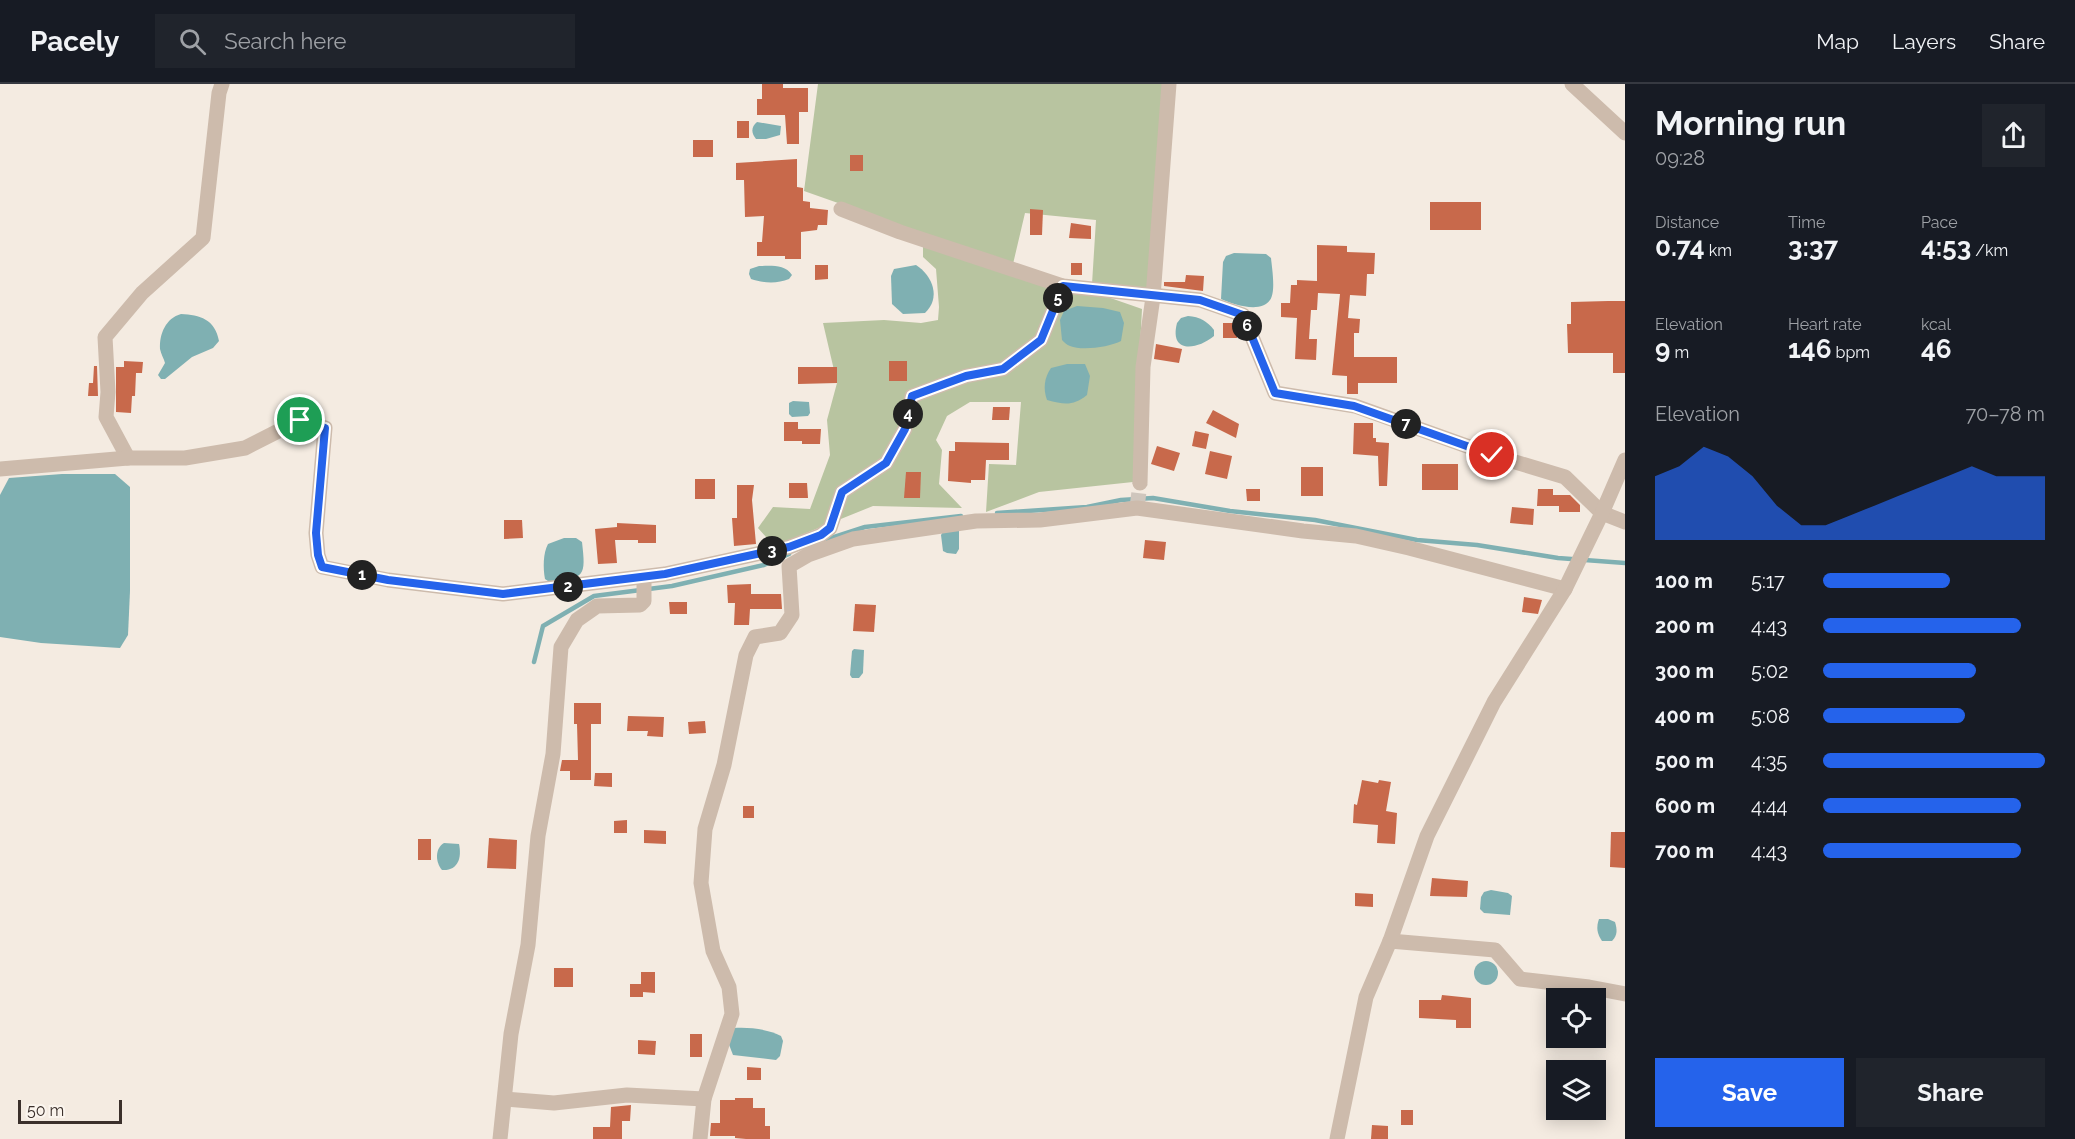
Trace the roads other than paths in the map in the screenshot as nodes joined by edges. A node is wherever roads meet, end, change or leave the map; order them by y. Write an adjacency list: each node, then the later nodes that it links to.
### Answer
1 (222, 84): 8 (street)
2 (1169, 84): 7 (street)
3 (1572, 84): 4 (street)
4 (1625, 133)
5 (841, 209): 6 (street)
6 (1063, 286): 7 (street); 14 (street)
7 (1153, 297): 11 (street); 12 (street)
8 (128, 458): 10 (street); 14 (street)
9 (1625, 460): 12 (street)
10 (0, 470)
11 (1140, 483)
12 (1602, 513): 13 (street); 15 (street)
13 (1625, 522)
14 (644, 578): 18 (street)
15 (1565, 589): 16 (street); 19 (street)
16 (1390, 941): 17 (street); 22 (street)
17 (1625, 994)
18 (505, 1099): 19 (street); 20 (street)
19 (704, 1099): 21 (street)
20 (500, 1139)
21 (700, 1139)
22 (1337, 1139)

